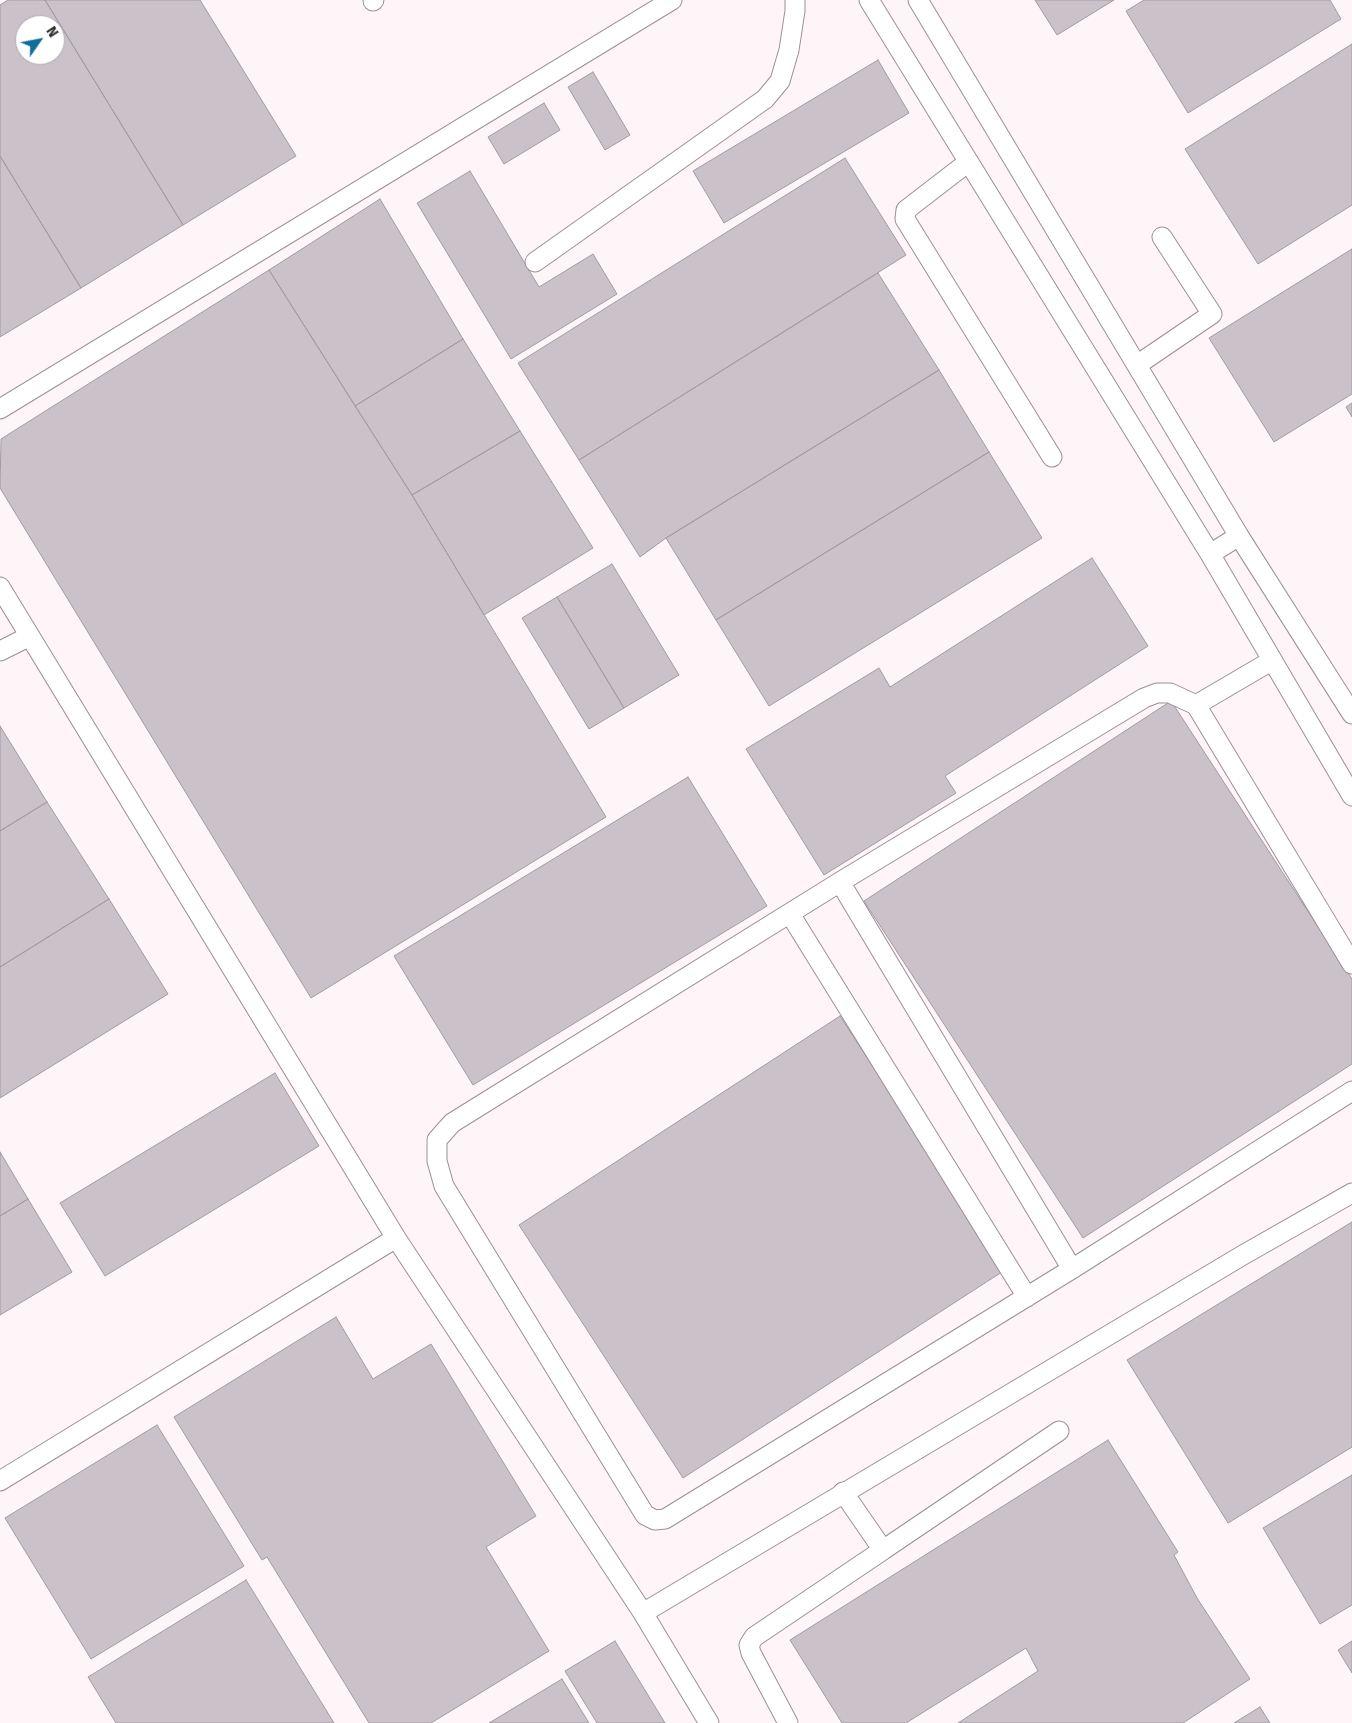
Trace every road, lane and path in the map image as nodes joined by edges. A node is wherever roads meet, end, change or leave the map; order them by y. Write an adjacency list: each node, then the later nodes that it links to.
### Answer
1 (672, 0): 9 (lane)
2 (794, 0): 7 (lane)
3 (869, 0): 5 (lane)
4 (918, 0): 8 (lane)
5 (967, 163): 10 (lane); 12 (lane)
6 (1162, 237): 8 (lane)
7 (535, 262)
8 (1136, 365): 11 (lane)
9 (0, 409)
10 (1052, 457)
11 (1240, 536): 12 (lane); 18 (lane)
12 (1210, 554): 16 (lane)
13 (0, 586): 14 (lane)
14 (30, 636): 15 (lane); 25 (lane)
15 (0, 651)
16 (1271, 661): 17 (lane); 19 (lane)
17 (1196, 705): 20 (lane); 22 (lane)
18 (1352, 714)
19 (1352, 796)
20 (840, 882): 21 (lane); 26 (lane)
21 (790, 914): 27 (lane); 27 (lane)
22 (1352, 964)
23 (1352, 1091): 26 (lane)
24 (1352, 1193): 30 (lane)
25 (396, 1238): 29 (lane); 32 (lane)
26 (1072, 1269): 27 (lane)
27 (1027, 1297)
28 (1059, 1432): 31 (lane)
29 (0, 1482)
30 (843, 1492): 31 (lane); 32 (lane)
31 (883, 1550): 34 (lane)
32 (643, 1612): 33 (lane)
33 (709, 1723)
34 (788, 1723)

